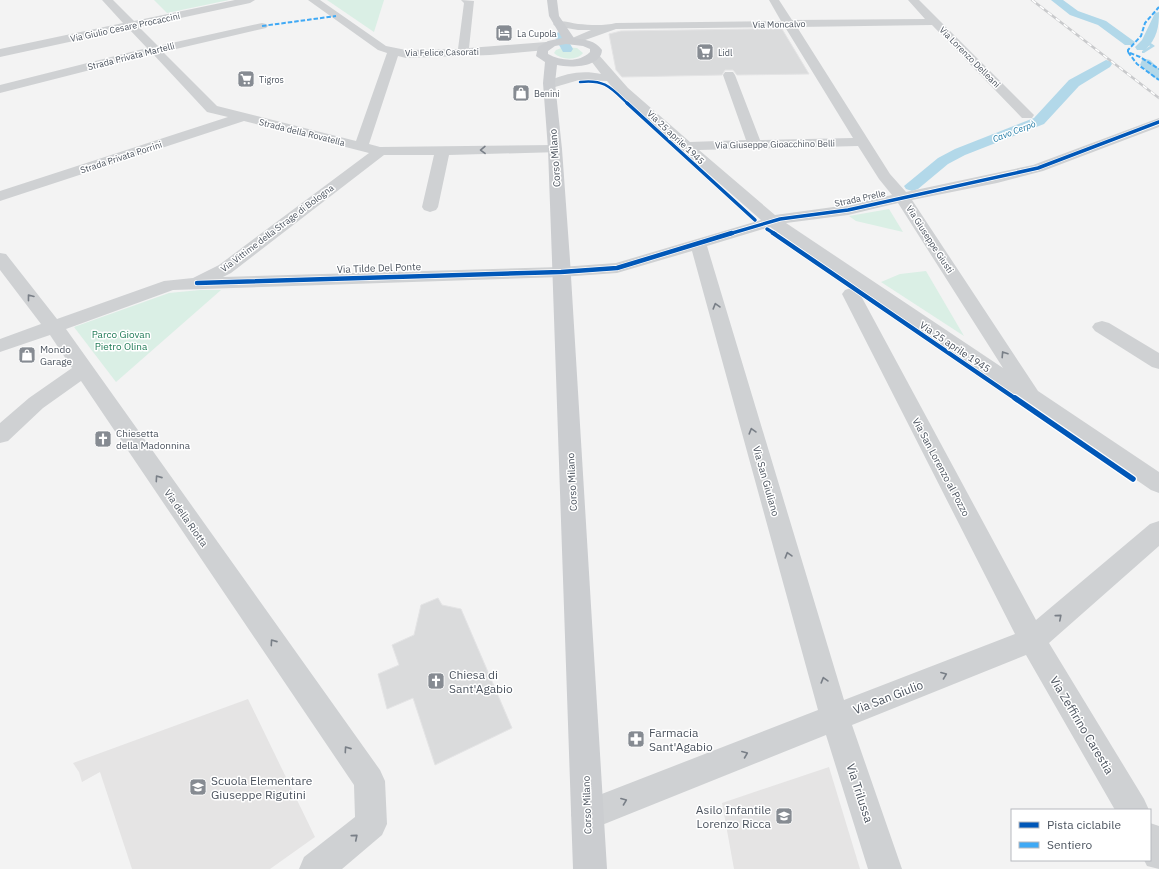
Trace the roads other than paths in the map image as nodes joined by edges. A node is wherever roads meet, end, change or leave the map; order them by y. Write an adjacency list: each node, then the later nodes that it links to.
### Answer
1 (107, 0): 12 (street, Strada della Rovatella)
2 (250, 0): 12 (street, Via Giulio Cesare Procaccini)
3 (313, 0): 18 (street, Via Felice Casorati)
4 (466, 0): 19 (street)
5 (542, 0): 16 (main road, Corso Milano)
6 (548, 0): 16 (main road)
7 (552, 0): 16 (main road, Corso Milano)
8 (774, 0): 11 (street, Via Giuseppe Giusti)
9 (913, 0): 10 (street, Via Lorenzo Delleani)
10 (935, 22): 11 (street, Via Moncalvo); 26 (street, Via Lorenzo Delleani)
11 (789, 24): 14 (street, Via Moncalvo); 29 (street, Via Giuseppe Giusti)
12 (131, 26): 17 (street, Strada della Rovatella); 20 (street, Via Giulio Cesare Procaccini)
13 (262, 26): 17 (street, Strada Privata Martelli)
14 (619, 26): 15 (street, Via Moncalvo); 16 (street, Via Felice Casorati)
15 (590, 39): 16 (main road); 22 (main road)
16 (555, 41): 19 (street, Via Felice Casorati); 21 (main road); 25 (main road, Corso Milano)
17 (155, 50): 24 (street, Strada Privata Martelli); 27 (street, Strada della Rovatella)
18 (394, 51): 19 (street, Via Felice Casorati); 32 (street)
19 (462, 52)
20 (0, 53)
21 (579, 65): 22 (street, Via 25 aprile 1945); 22 (main road); 25 (main road)
22 (599, 67): 25 (street); 31 (street, Via 25 aprile 1945)
23 (729, 75): 30 (street)
24 (0, 89)
25 (552, 89): 33 (main road, Corso Milano)
26 (1027, 115)
27 (242, 117): 32 (street, Strada della Rovatella); 36 (street, Strada Privata Porrini)
28 (1159, 122): 37 (street, Strada Prelle)
29 (863, 142): 30 (street, Via Giuseppe Gioacchino Belli); 37 (street, Via Giuseppe Giusti)
30 (755, 145): 31 (street, Via Giuseppe Gioacchino Belli)
31 (687, 146): 39 (street, Via 25 aprile 1945)
32 (361, 147): 34 (street, Strada della Rovatella)
33 (555, 149): 35 (street, one-way to 35); 42 (main road, Corso Milano)
34 (382, 151): 35 (street); 43 (street, Via Vittime della Strage di Bologna)
35 (442, 151): 38 (street)
36 (0, 196)
37 (902, 197): 39 (street, Strada Prelle); 50 (street, Via Giuseppe Giusti, one-way to 37)
38 (430, 207)
39 (772, 221): 40 (street, Strada Prelle); 50 (street, Via 25 aprile 1945)
40 (697, 244): 42 (street, Strada Prelle); 55 (street, Via San Giuliano, one-way to 40)
41 (0, 258): 45 (street, Via della Riotta, one-way to 41)
42 (561, 272): 43 (street, Via Tilde Del Ponte); 57 (main road, Corso Milano)
43 (197, 282): 45 (street, Via Vittime della Strage di Bologna)
44 (850, 294): 54 (street, Via San Lorenzo al Pozzo)
45 (54, 327): 47 (street, Via Vittime della Strage di Bologna); 49 (street, Via della Riotta)
46 (1102, 327): 48 (street)
47 (0, 346)
48 (1159, 362)
49 (83, 370): 51 (street); 60 (street, Via della Riotta, one-way to 49)
50 (1033, 398): 52 (street, Via 25 aprile 1945)
51 (0, 435)
52 (1159, 484)
53 (1159, 530): 54 (street, Via San Giulio, one-way to 53)
54 (1032, 640): 55 (street, Via San Giulio, one-way to 54); 56 (street, Via Zeffirino Carestia)
55 (835, 718): 57 (street, Via San Giulio, one-way to 55); 62 (street, Via Trilussa)
56 (1132, 809)
57 (587, 815): 61 (main road, Corso Milano)
58 (1151, 841): 59 (street)
59 (1159, 854)
60 (316, 869)
61 (590, 869)
62 (885, 869)

